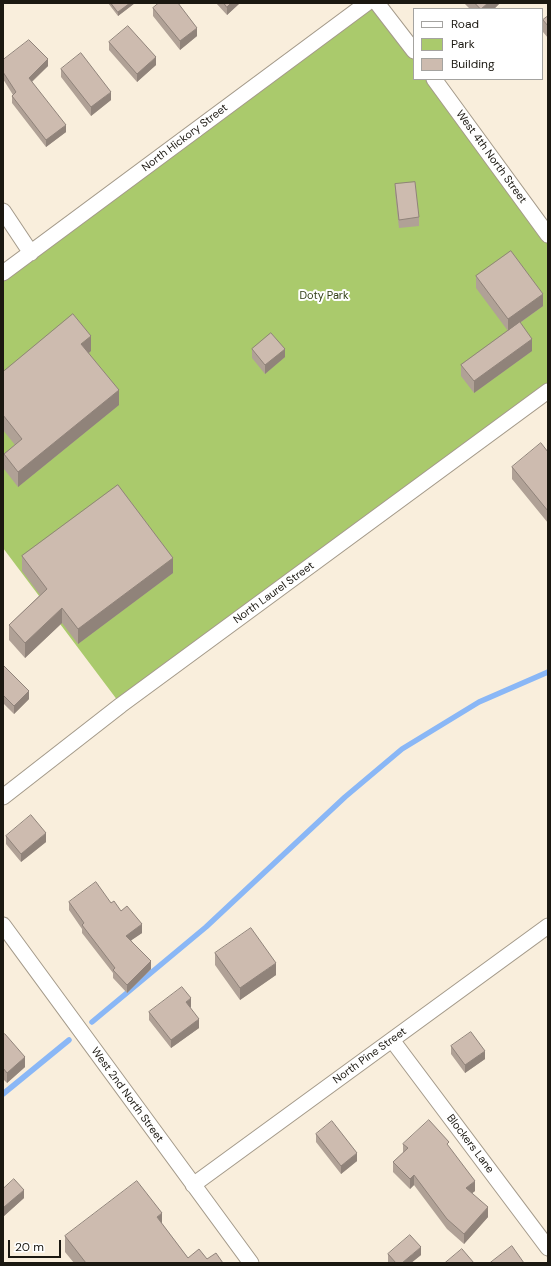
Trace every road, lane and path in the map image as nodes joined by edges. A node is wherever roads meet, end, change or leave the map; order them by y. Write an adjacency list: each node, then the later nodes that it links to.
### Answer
1 (367, 3): 7 (street, North Hickory Street)
2 (377, 3): 3 (street)
3 (413, 50)
4 (435, 80): 6 (street, West 4th North Street)
5 (3, 211): 7 (street)
6 (548, 235)
7 (31, 253): 8 (street, North Hickory Street)
8 (3, 274)
9 (548, 391): 10 (street, North Laurel Street)
10 (3, 797)
11 (3, 925): 14 (street, West 2nd North Street)
12 (548, 926): 13 (street, North Pine Street)
13 (392, 1040): 14 (street, North Pine Street); 15 (street, Blockers Lane)
14 (193, 1185): 16 (street, West 2nd North Street)
15 (548, 1248)
16 (251, 1263)

